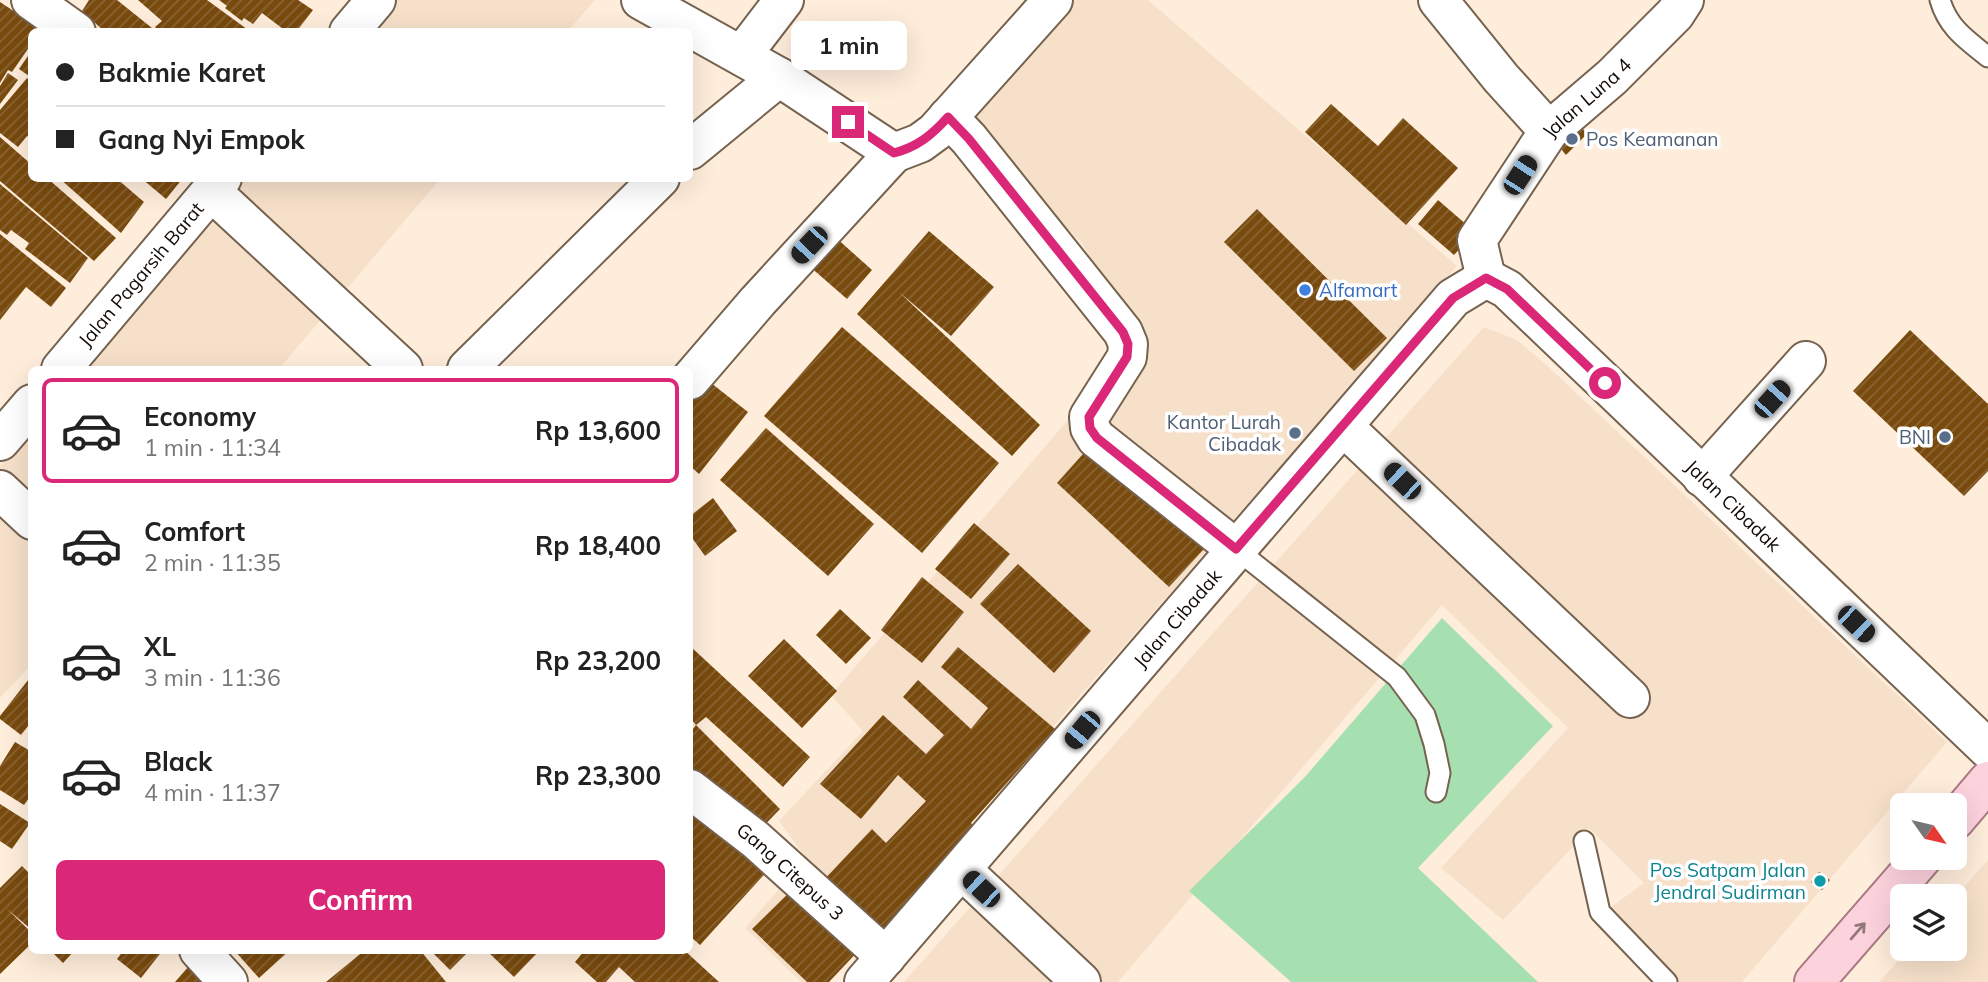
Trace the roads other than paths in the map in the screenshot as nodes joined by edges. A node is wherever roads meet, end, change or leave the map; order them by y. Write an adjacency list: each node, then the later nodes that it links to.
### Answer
1 (31, 0): 9 (street)
2 (376, 0): 10 (street)
3 (641, 0): 11 (street)
4 (784, 0): 13 (street)
5 (1053, 0): 16 (street)
6 (1438, 0): 17 (street)
7 (1684, 0): 17 (street, Jalan Luna 4)
8 (1940, 0): 14 (lane)
9 (70, 28)
10 (352, 28)
11 (692, 28)
12 (693, 28): 13 (street)
13 (742, 55): 15 (street)
14 (1988, 57)
15 (779, 77): 18 (street); 19 (street)
16 (948, 117): 19 (street); 34 (street)
17 (1549, 131): 22 (street, Jalan Luna 4)
18 (693, 148)
19 (894, 153): 27 (street)
20 (656, 182): 26 (street)
21 (217, 185): 24 (street, Jalan Pagarsih Barat); 25 (street)
22 (1486, 278): 29 (street, Jalan Cibadak); 31 (street, Jalan Cibadak)
23 (1806, 361): 31 (street)
24 (64, 366)
25 (400, 366)
26 (470, 366)
27 (693, 376)
28 (28, 409): 30 (street)
29 (1343, 426): 34 (street, Jalan Cibadak); 35 (street)
30 (0, 441)
31 (1702, 477): 36 (street, Jalan Cibadak)
32 (0, 491): 33 (street)
33 (28, 516)
34 (1236, 549): 39 (lane); 42 (street, Jalan Cibadak)
35 (1630, 698)
36 (1988, 749)
37 (1988, 781): 40 (main road)
38 (693, 791): 45 (street, Gang Citepus 3)
39 (1436, 792)
40 (1967, 806)
41 (1584, 841): 48 (lane)
42 (962, 870): 45 (street, Jalan Cibadak); 47 (street)
43 (1912, 870): 49 (main road, one-way to 43)
44 (203, 954): 46 (street)
45 (875, 970)
46 (228, 982)
47 (1081, 982)
48 (1667, 982)
49 (1814, 982)

